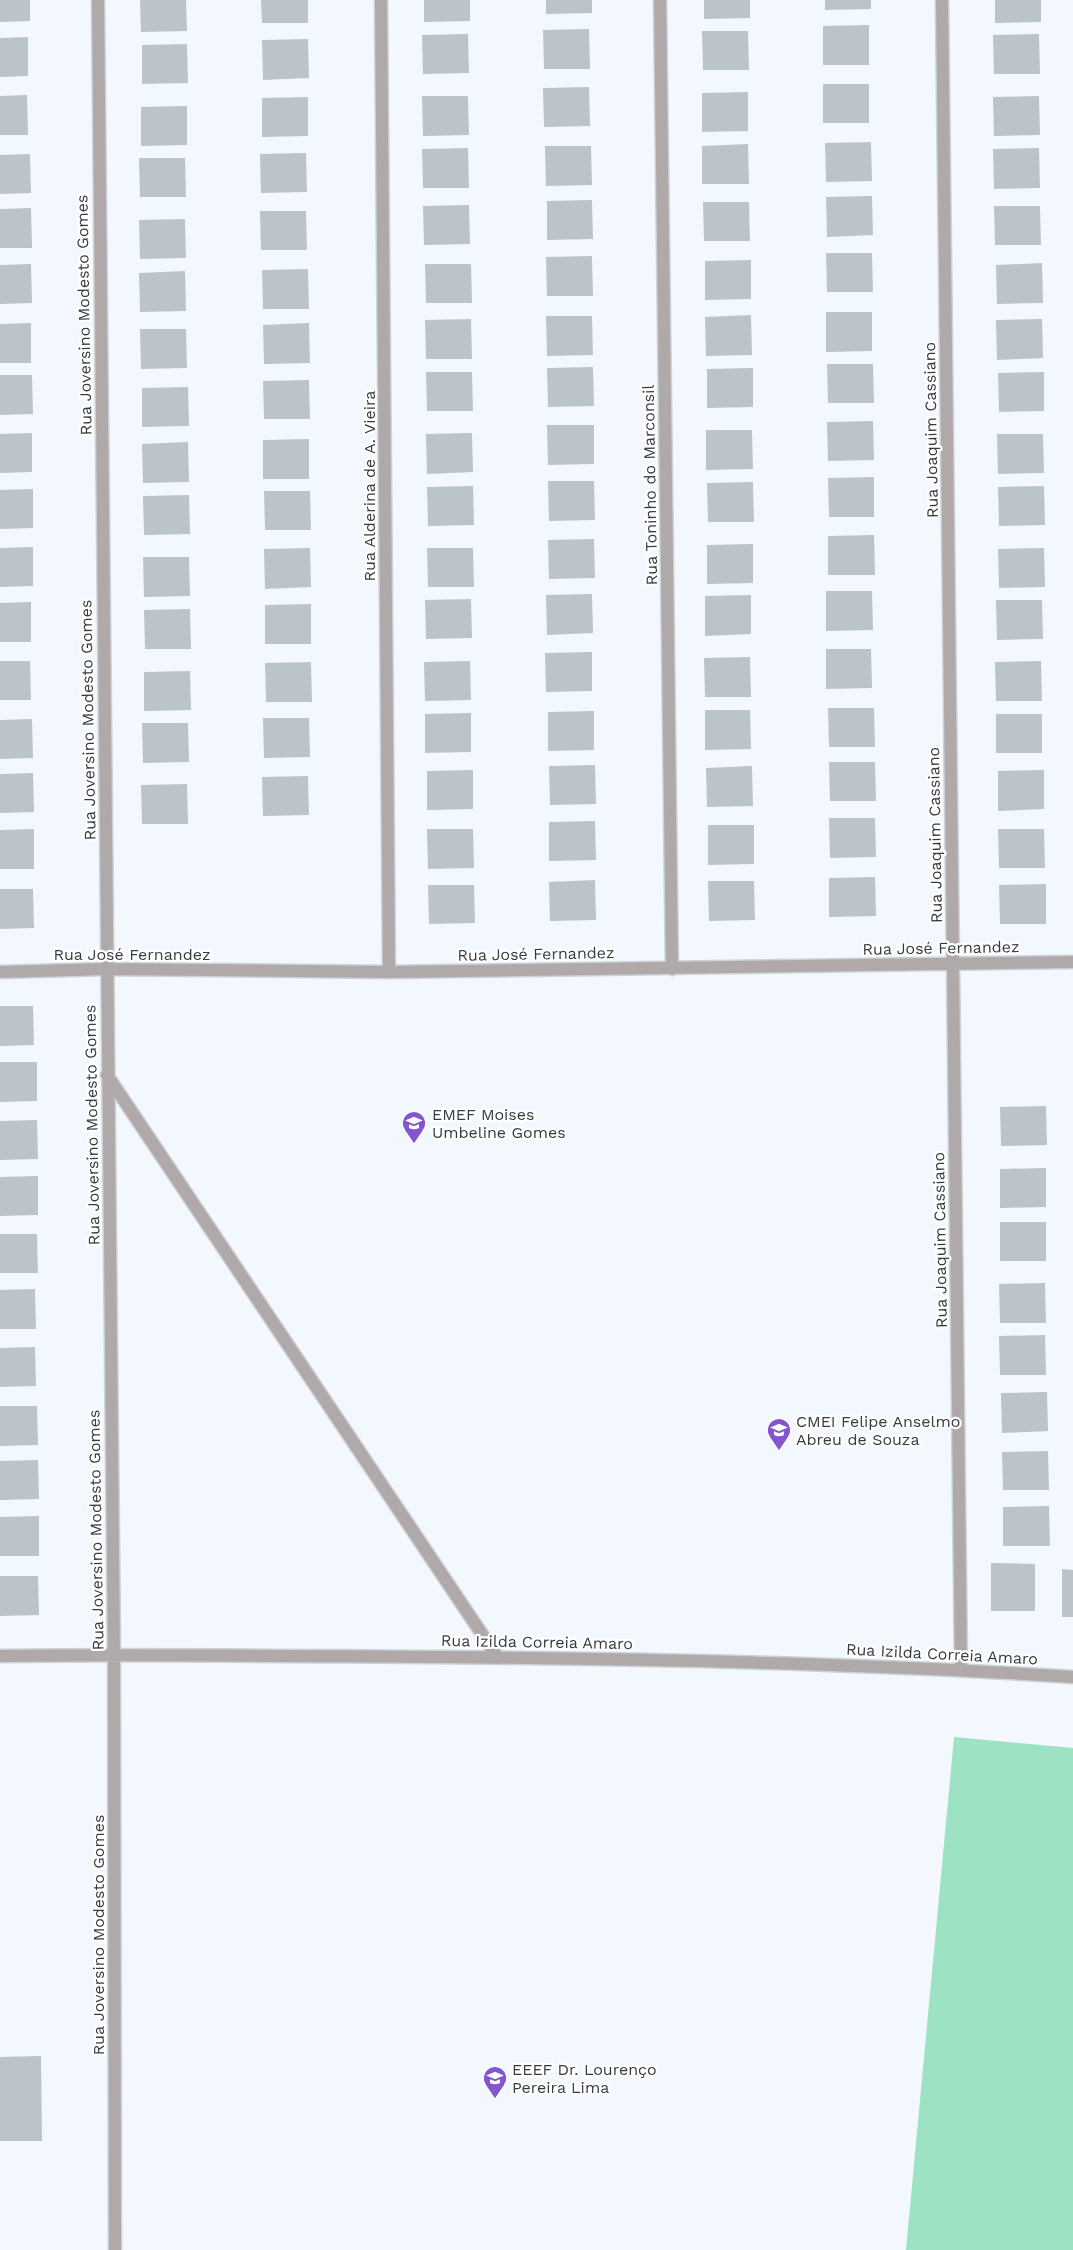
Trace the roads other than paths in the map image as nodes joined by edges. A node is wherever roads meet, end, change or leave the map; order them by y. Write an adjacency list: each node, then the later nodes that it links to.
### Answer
1 (98, 0): 7 (street, Rua Joversino Modesto Gomes)
2 (381, 0): 10 (street, Rua Alderina de A. Vieira)
3 (660, 0): 8 (street, Rua Toninho do Marconsil)
4 (942, 0): 6 (street, Rua Joaquim Cassiano)
5 (1073, 962): 6 (street, Rua José Fernandez)
6 (952, 964): 8 (street, Rua José Fernandez); 15 (street, Rua Joaquim Cassiano)
7 (106, 969): 9 (street, Rua José Fernandez); 10 (street, Rua José Fernandez); 11 (street, Rua Joversino Modesto Gomes)
8 (672, 969): 10 (street, Rua José Fernandez)
9 (0, 972)
10 (389, 972)
11 (107, 1075): 12 (street, Rua Joversino Modesto Gomes); 14 (street)
12 (114, 1654): 13 (street, Rua Izilda Correia Amaro); 14 (street, Rua Izilda Correia Amaro); 17 (street, Rua Joversino Modesto Gomes)
13 (0, 1656)
14 (498, 1658): 15 (street, Rua Izilda Correia Amaro)
15 (962, 1670): 16 (street, Rua Izilda Correia Amaro)
16 (1073, 1677)
17 (115, 2250)

